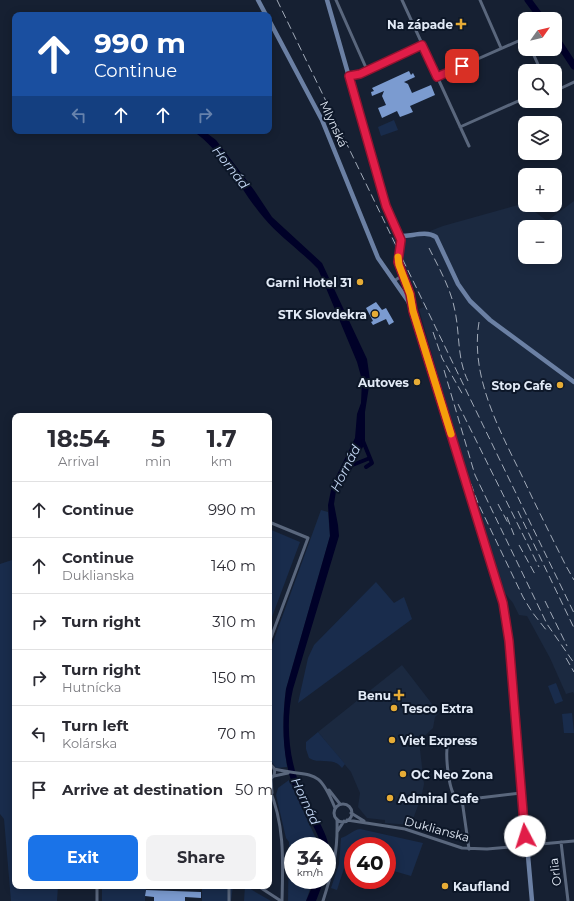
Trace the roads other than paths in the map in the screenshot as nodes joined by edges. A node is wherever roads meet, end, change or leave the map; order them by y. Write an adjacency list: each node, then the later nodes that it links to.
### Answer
1 (258, 0): 6 (street)
2 (327, 0): 12 (street)
3 (336, 0): 11 (street)
4 (402, 0): 9 (street)
5 (480, 0): 10 (street)
6 (264, 12)
7 (272, 26): 21 (street, Mlynská)
8 (518, 41): 10 (street)
9 (422, 45): 11 (street); 13 (street)
10 (501, 48): 13 (street)
11 (367, 70): 12 (street)
12 (349, 76): 19 (street)
13 (437, 77): 17 (street)
14 (574, 82): 15 (street)
15 (562, 88)
16 (518, 101): 17 (street)
17 (460, 127): 18 (street)
18 (469, 146)
19 (399, 236): 20 (street); 23 (street)
20 (403, 275): 21 (street); 22 (street)
21 (394, 281): 22 (street, Mlynská)
22 (413, 311): 32 (street)
23 (574, 382)
24 (272, 523): 25 (street)
25 (272, 635)
26 (453, 739): 34 (street)
27 (274, 769): 28 (street); 29 (street)
28 (282, 773): 30 (street); 31 (street)
29 (272, 775)
30 (272, 778)
31 (326, 788): 35 (street); 36 (street)
32 (521, 793): 34 (street); 44 (street)
33 (272, 796): 51 (street)
34 (462, 800): 45 (street)
35 (340, 804): 36 (street); 37 (street)
36 (335, 808): 38 (street)
37 (351, 813): 39 (street); 40 (street)
38 (337, 819): 39 (street); 41 (street)
39 (346, 821): 40 (street); 41 (street)
40 (367, 822): 45 (street, Duklianska)
41 (338, 832): 52 (street)
42 (574, 841): 43 (street, Duklianska)
43 (561, 842): 44 (street, Duklianska); 54 (street, Orlia)
44 (526, 846): 45 (street, Duklianska); 53 (street)
45 (469, 849)
46 (97, 889): 49 (street)
47 (229, 889): 50 (street)
48 (263, 889): 51 (street)
49 (97, 901)
50 (229, 901)
51 (281, 901)
52 (323, 901)
53 (532, 901)
54 (568, 901)

